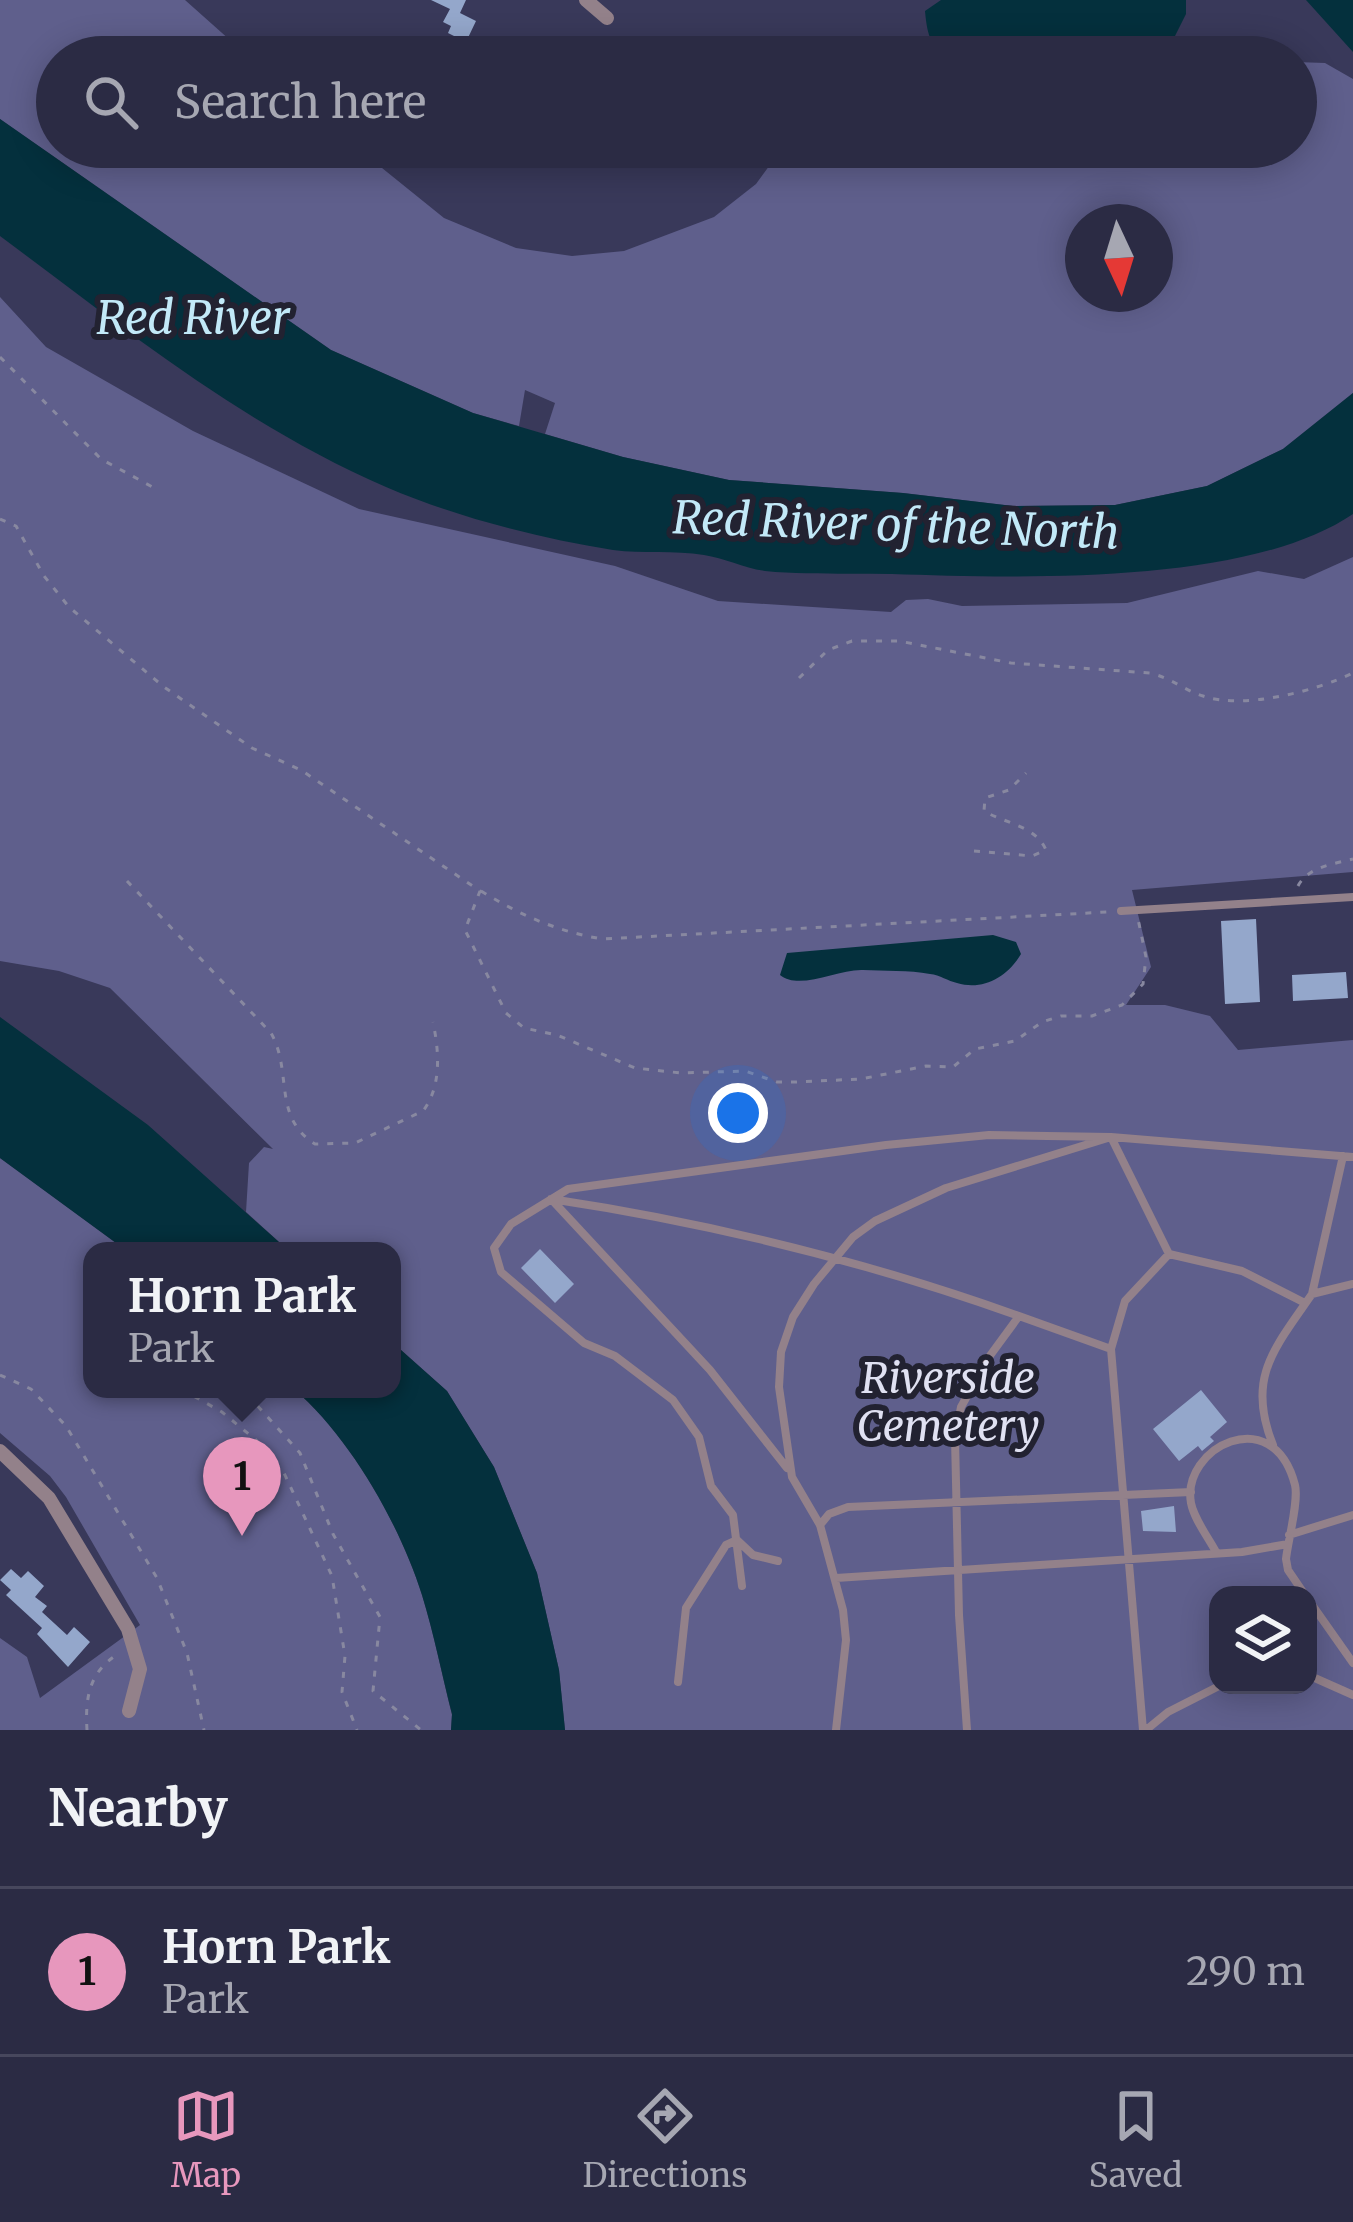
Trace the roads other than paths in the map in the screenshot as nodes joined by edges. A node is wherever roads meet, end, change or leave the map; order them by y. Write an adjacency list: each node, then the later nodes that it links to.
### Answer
1 (586, 0): 2 (street)
2 (607, 18)
3 (1353, 897): 4 (lane)
4 (1121, 911)
5 (1111, 1136): 6 (lane); 7 (lane); 8 (lane); 9 (lane)
6 (1348, 1157): 11 (lane)
7 (551, 1198): 9 (lane); 17 (lane); 23 (lane)
8 (1169, 1254): 12 (lane); 14 (lane)
9 (835, 1259): 13 (lane); 17 (lane)
10 (1353, 1284): 11 (lane)
11 (1312, 1294): 12 (lane)
12 (1305, 1304): 15 (lane)
13 (1019, 1316): 14 (lane); 20 (lane)
14 (1112, 1349): 19 (lane)
15 (1273, 1446): 18 (lane); 24 (lane)
16 (0, 1451): 38 (street)
17 (792, 1478): 22 (lane)
18 (1191, 1492): 19 (lane); 25 (lane)
19 (1123, 1493): 20 (lane); 26 (lane)
20 (955, 1502): 22 (lane); 28 (lane)
21 (1353, 1515): 24 (lane)
22 (820, 1525): 29 (lane)
23 (737, 1540): 27 (lane); 30 (lane); 35 (lane)
24 (1288, 1540): 25 (lane); 31 (lane)
25 (1216, 1552): 26 (lane)
26 (1128, 1559): 28 (lane); 41 (lane)
27 (778, 1561)
28 (957, 1570): 29 (lane); 40 (lane)
29 (836, 1578): 39 (lane)
30 (742, 1586)
31 (1299, 1586)
32 (1317, 1612): 33 (lane)
33 (1353, 1663)
34 (1317, 1679): 37 (lane)
35 (678, 1682)
36 (1209, 1691): 41 (lane)
37 (1353, 1695)
38 (129, 1711)
39 (836, 1730)
40 (968, 1730)
41 (1144, 1730)

